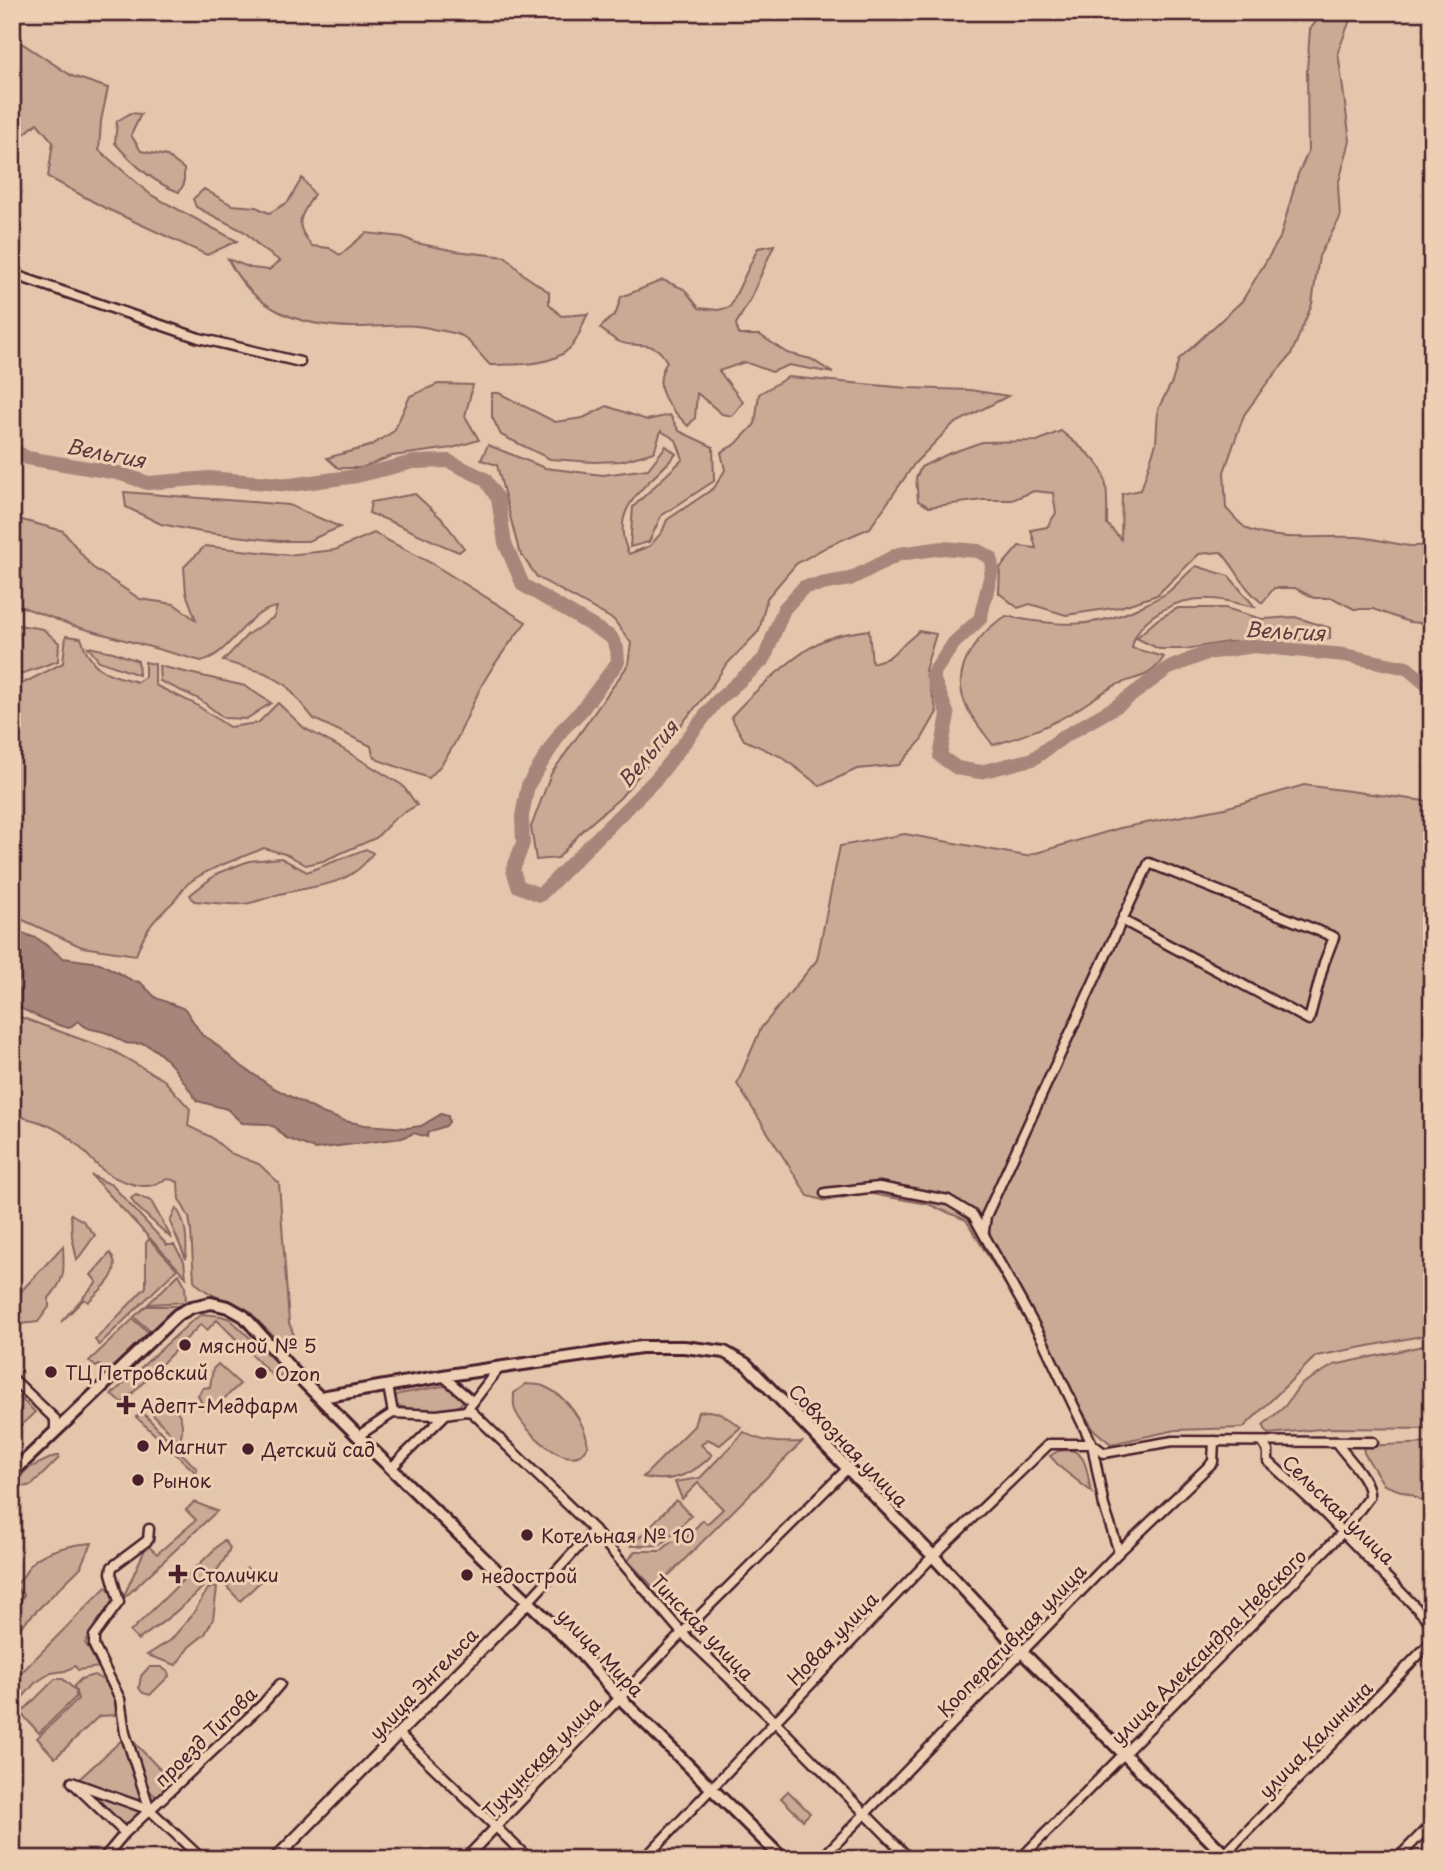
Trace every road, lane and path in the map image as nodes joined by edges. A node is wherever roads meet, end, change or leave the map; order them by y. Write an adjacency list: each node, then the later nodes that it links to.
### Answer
1 (12, 274): 2 (street)
2 (300, 362)
3 (1122, 920): 3 (street); 6 (street)
4 (825, 1194): 5 (street)
5 (973, 1215): 6 (street); 7 (street)
6 (986, 1216): 7 (street)
7 (984, 1231): 23 (street)
8 (499, 1368): 9 (main road, Совхозная улица); 13 (street); 27 (main road, Совхозная улица)
9 (443, 1376): 11 (main road, Совхозная улица); 13 (street)
10 (12, 1378): 17 (street)
11 (388, 1386): 12 (main road, Совхозная улица); 15 (street)
12 (321, 1397): 17 (main road, улица Мира); 18 (main road, улица Мира)
13 (473, 1402): 14 (street)
14 (466, 1411): 16 (street); 30 (street, Тинская улица)
15 (393, 1413): 16 (street); 18 (street)
16 (445, 1415): 26 (street)
17 (55, 1432): 28 (main road, улица Мира)
18 (358, 1436): 26 (main road, улица Мира)
19 (1214, 1441): 20 (street); 24 (street); 32 (street, Кооперативная улица)
20 (1262, 1442): 21 (street); 31 (street, Сельская улица)
21 (1336, 1442): 22 (street); 31 (street, улица Александра Невского)
22 (1373, 1442)
23 (1092, 1444): 24 (street); 25 (street); 33 (street, Новая улица)
24 (1104, 1452): 25 (street)
25 (1095, 1461): 32 (street)
26 (391, 1468): 34 (main road, улица Мира)
27 (847, 1469): 33 (main road, Совхозная улица); 36 (street, Тухунская улица)
28 (12, 1473)
29 (149, 1529): 45 (street)
30 (594, 1530): 34 (street, улица Энгельса); 36 (street, Тинская улица)
31 (1342, 1533): 35 (street, Сельская улица); 43 (street, улица Александра Невского)
32 (1119, 1552): 38 (street, Кооперативная улица)
33 (933, 1556): 38 (main road, Совхозная улица); 41 (street, Новая улица)
34 (528, 1601): 40 (main road, улица Мира); 42 (street, улица Энгельса)
35 (1432, 1624)
36 (682, 1633): 40 (street, Тухунская улица); 41 (street, Тинская улица)
37 (1432, 1641): 50 (street, улица Калинина)
38 (1021, 1651): 43 (main road, Совхозная улица); 46 (street, Кооперативная улица)
39 (280, 1684): 45 (street, проезд Титова)
40 (619, 1697): 44 (main road, улица Мира); 48 (street, Тухунская улица)
41 (774, 1721): 44 (street, Новая улица); 46 (street, Тинская улица)
42 (399, 1734): 48 (street); 53 (street, улица Энгельса)
43 (1124, 1754): 50 (main road, Совхозная улица); 60 (street, улица Александра Невского)
44 (711, 1788): 56 (street, Новая улица); 57 (main road, улица Мира)
45 (150, 1810): 49 (street, проезд Титова); 49 (street); 52 (street)
46 (866, 1813): 58 (street, Кооперативная улица); 59 (street, Тинская улица)
47 (1432, 1823): 61 (street)
48 (496, 1828): 54 (street, Тухунская улица); 55 (street)
49 (125, 1833): 51 (street, проезд Титова)
50 (1224, 1857)
51 (103, 1859)
52 (202, 1859)
53 (275, 1859)
54 (465, 1859)
55 (529, 1859)
56 (644, 1859)
57 (783, 1859)
58 (821, 1859)
59 (910, 1859)
60 (1020, 1859)
61 (1397, 1859)

